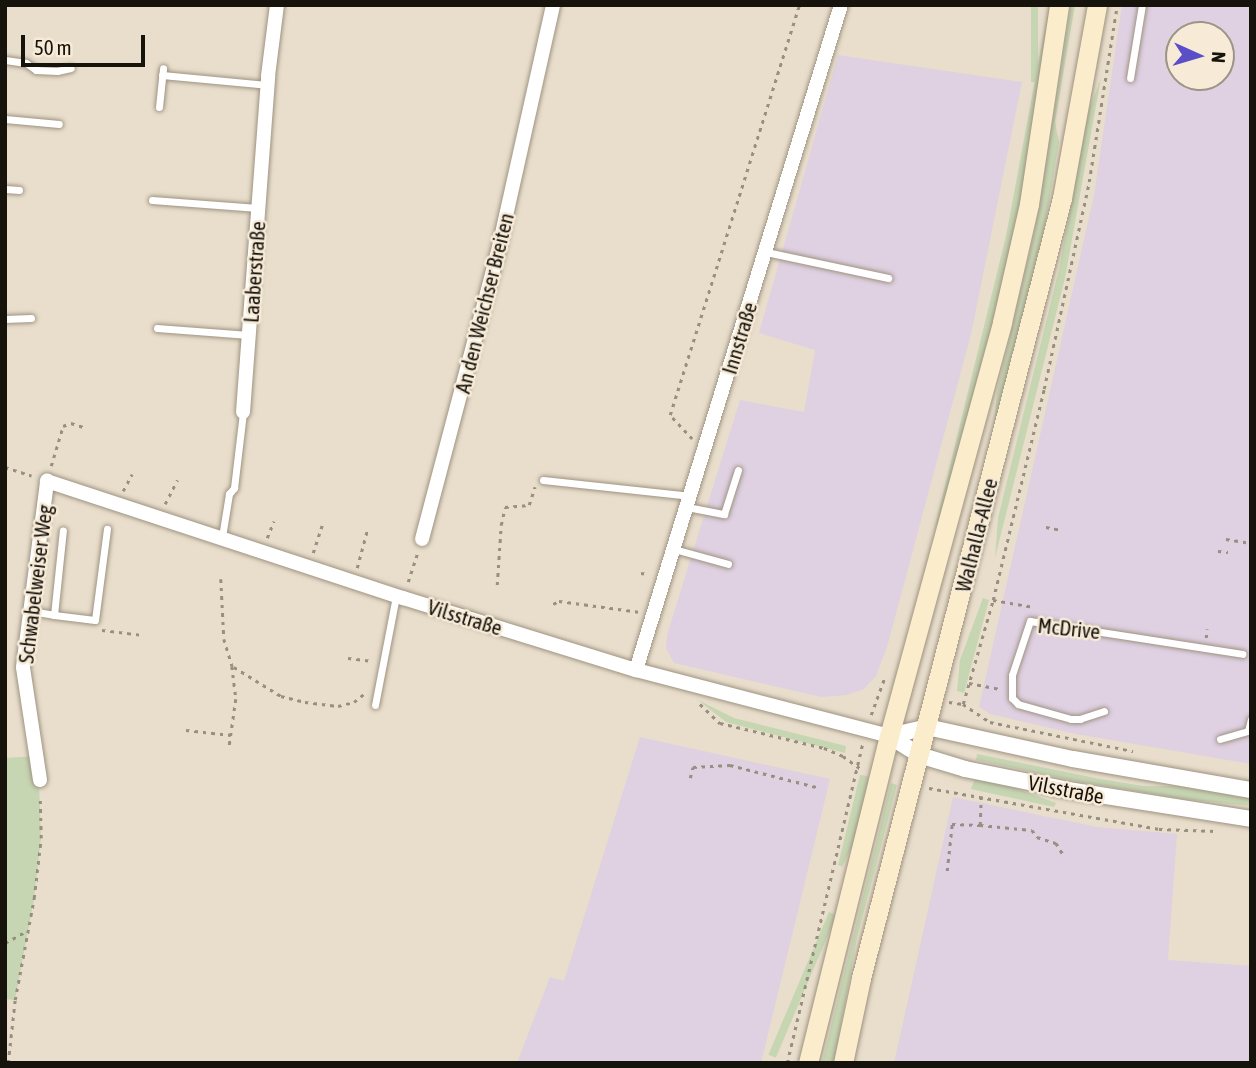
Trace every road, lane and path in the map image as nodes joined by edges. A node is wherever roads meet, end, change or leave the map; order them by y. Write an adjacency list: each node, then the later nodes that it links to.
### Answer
1 (277, 5): 12 (street, Laaberstraße)
2 (554, 5): 45 (street, An den Weichser Breiten)
3 (799, 5): 28 (path)
4 (841, 5): 20 (street, Innstraße)
5 (1059, 5): 83 (main road, Walhalla-Allee)
6 (1097, 5): 79 (main road, Walhalla-Allee)
7 (1118, 5): 58 (path)
8 (1142, 5): 11 (lane)
9 (5, 60): 10 (lane)
10 (71, 68)
11 (1130, 78)
12 (267, 85): 13 (lane); 19 (street, Laaberstraße)
13 (159, 107)
14 (5, 119): 15 (lane)
15 (59, 124)
16 (5, 189): 17 (lane)
17 (19, 190)
18 (152, 200): 19 (lane)
19 (258, 208): 25 (street, Laaberstraße)
20 (766, 252): 21 (lane); 28 (street, Innstraße)
21 (888, 278)
22 (31, 318): 23 (lane)
23 (5, 320)
24 (157, 328): 25 (lane)
25 (249, 335): 26 (street, Laaberstraße)
26 (243, 412): 44 (lane, Laaberstraße)
27 (83, 426): 33 (path)
28 (704, 452): 35 (street, Innstraße)
29 (5, 467): 33 (path, Schwabelweiser Weg)
30 (738, 470): 35 (lane)
31 (177, 480): 36 (path)
32 (543, 480): 35 (lane)
33 (47, 481): 36 (street, Vilsstraße); 61 (street, Schwabelweiser Weg)
34 (532, 493): 56 (path)
35 (689, 502): 49 (street, Innstraße)
36 (159, 517): 44 (street, Vilsstraße)
37 (274, 521): 48 (path)
38 (322, 525): 53 (path)
39 (1046, 527): 42 (path)
40 (107, 529): 64 (lane)
41 (63, 530): 63 (lane)
42 (1061, 530)
43 (367, 531): 55 (path)
44 (222, 537): 48 (street, Vilsstraße)
45 (422, 539): 57 (path)
46 (1226, 539): 47 (path)
47 (1251, 542)
48 (261, 550): 53 (street, Vilsstraße)
49 (674, 550): 52 (lane); 62 (street, Innstraße)
50 (1218, 551): 51 (path)
51 (1228, 552)
52 (728, 564)
53 (309, 566): 55 (street, Vilsstraße)
54 (221, 579): 69 (path)
55 (354, 582): 57 (street, Vilsstraße)
56 (497, 585)
57 (399, 597): 68 (lane); 70 (street, Vilsstraße)
58 (993, 600): 60 (path); 74 (path)
59 (553, 604): 62 (path)
60 (1034, 607)
61 (30, 611): 63 (lane); 90 (street, Schwabelweiser Weg)
62 (654, 614): 70 (street, Innstraße)
63 (54, 615): 64 (lane)
64 (95, 620): 65 (path)
65 (140, 635)
66 (1242, 654): 75 (lane, McDrive)
67 (348, 658): 68 (path)
68 (383, 662): 73 (lane)
69 (232, 666): 73 (path); 82 (path)
70 (636, 670): 72 (street, Vilsstraße)
71 (885, 678): 81 (path)
72 (676, 681): 81 (street, Vilsstraße); 88 (path)
73 (379, 683): 76 (lane)
74 (969, 684): 75 (path); 86 (path)
75 (1010, 691): 77 (lane)
76 (375, 705)
77 (1104, 711)
78 (1251, 719): 84 (lane)
79 (927, 727): 83 (street, Vilsstraße); 87 (main road, Walhalla-Allee); 92 (street, Vilsstraße)
80 (186, 730): 82 (path)
81 (866, 731): 83 (street, Vilsstraße); 88 (path)
82 (231, 735): 85 (path)
83 (889, 736): 87 (street, Vilsstraße); 104 (main road, Walhalla-Allee)
84 (1220, 739)
85 (229, 749)
86 (1136, 752)
87 (919, 755): 95 (street, Vilsstraße); 105 (main road, Walhalla-Allee)
88 (857, 768): 103 (path)
89 (690, 778): 91 (path)
90 (40, 780): 100 (path)
91 (816, 787)
92 (1251, 790)
93 (960, 792): 94 (path)
94 (981, 796): 96 (path); 97 (path)
95 (1251, 819)
96 (980, 825): 98 (path); 99 (path)
97 (1226, 831)
98 (1064, 856)
99 (947, 871)
100 (28, 930): 101 (path); 102 (path)
101 (5, 943)
102 (8, 1063)
103 (787, 1063)
104 (808, 1063)
105 (843, 1063)

